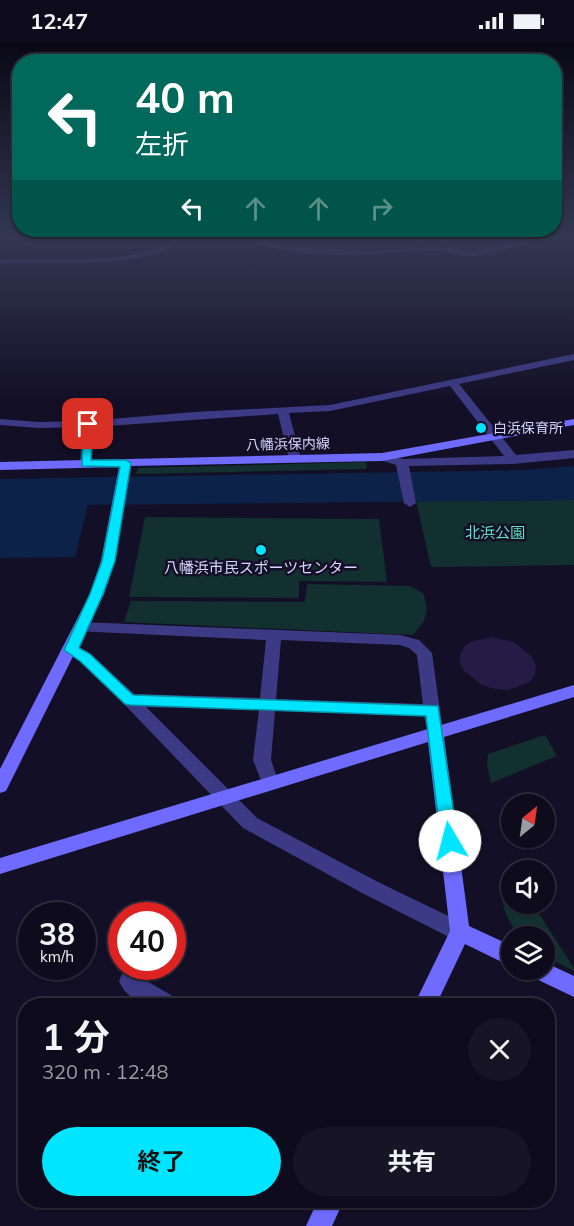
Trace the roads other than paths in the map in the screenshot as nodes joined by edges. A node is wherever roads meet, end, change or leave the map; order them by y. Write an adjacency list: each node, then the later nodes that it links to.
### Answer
1 (574, 357): 2 (street)
2 (451, 381): 3 (street); 7 (street)
3 (283, 410): 6 (street); 10 (street)
4 (0, 422): 6 (street)
5 (574, 422): 7 (street, 八幡浜保内線)
6 (88, 424): 12 (street)
7 (493, 437): 9 (street, 八幡浜保内線); 11 (street)
8 (574, 454): 11 (street)
9 (382, 457): 10 (street, 八幡浜保内線); 14 (street)
10 (295, 459): 15 (street, 八幡浜保内線)
11 (513, 460): 14 (street)
12 (86, 464): 13 (street, 八幡浜保内線); 15 (street, 八幡浜保内線)
13 (0, 466)
14 (402, 467): 16 (street)
15 (125, 469): 17 (street)
16 (410, 503)
17 (80, 627): 18 (street); 19 (street)
18 (274, 635): 22 (street); 23 (street)
19 (71, 650): 21 (street); 26 (street)
20 (574, 691): 24 (street)
21 (130, 700): 22 (street); 27 (street)
22 (267, 706): 23 (street); 25 (street)
23 (432, 710): 24 (street)
24 (435, 733): 25 (street); 29 (street)
25 (270, 783): 27 (street)
26 (0, 786)
27 (225, 798): 28 (street); 29 (street)
28 (0, 866)
29 (460, 932): 30 (street); 35 (street)
30 (501, 952)
31 (555, 978): 33 (street)
32 (130, 981): 34 (street)
33 (574, 987)
34 (156, 998)
35 (428, 998)
36 (328, 1208): 37 (street)
37 (319, 1226)

